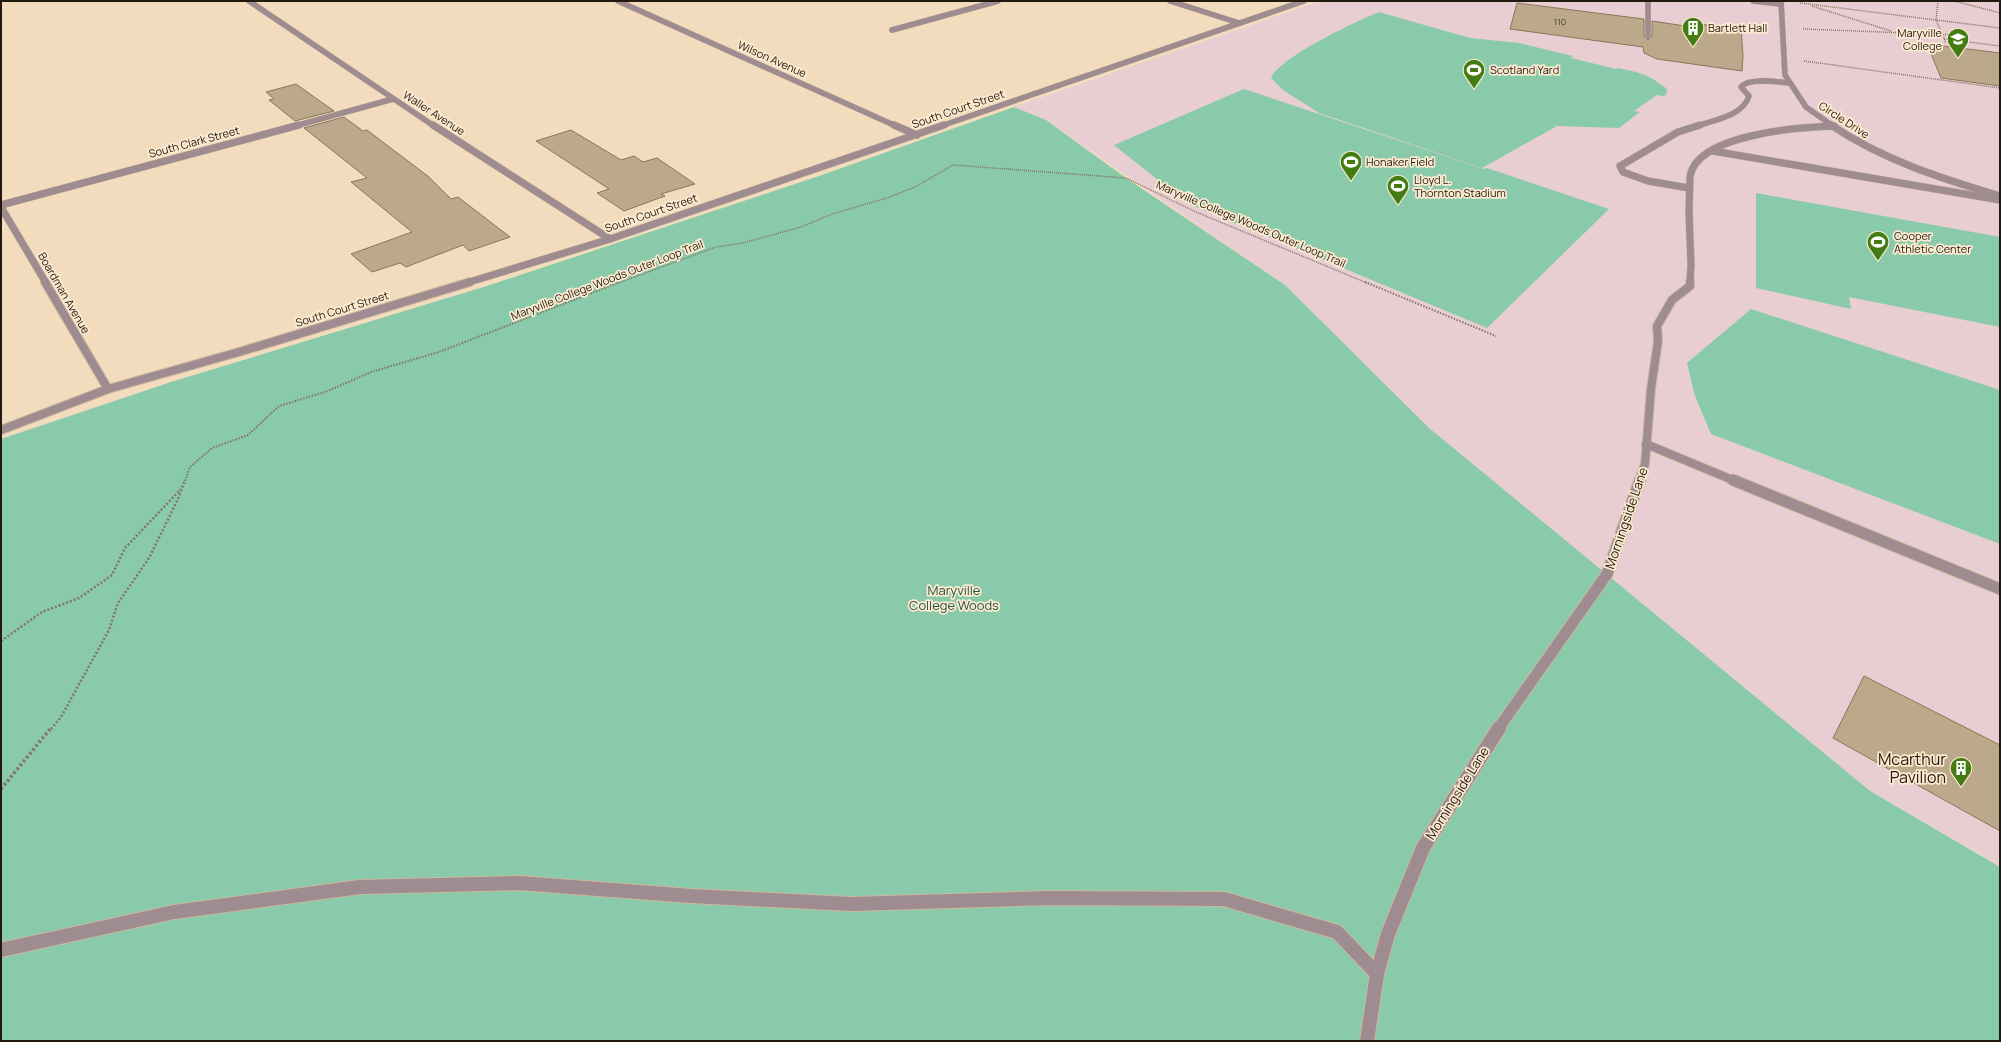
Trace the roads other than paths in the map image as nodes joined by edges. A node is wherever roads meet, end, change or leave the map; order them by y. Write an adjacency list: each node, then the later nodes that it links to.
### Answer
1 (249, 1): 13 (street, Waller Avenue)
2 (618, 1): 15 (street, Wilson Avenue)
3 (998, 1): 10 (street)
4 (1170, 1): 9 (street)
5 (1304, 1): 9 (street, South Court Street)
6 (1648, 1): 11 (street)
7 (1753, 1): 8 (street)
8 (1781, 3): 12 (street, Circle Drive)
9 (1240, 23): 15 (street, South Court Street)
10 (892, 30)
11 (1648, 36)
12 (1789, 82): 14 (street, Circle Drive); 17 (street)
13 (393, 99): 20 (street, South Clark Street); 21 (street, Waller Avenue)
14 (1834, 126): 16 (street, Morningside Lane); 18 (street, Circle Drive)
15 (917, 135): 21 (street, South Court Street)
16 (1713, 151): 17 (street, Morningside Lane); 19 (street)
17 (1689, 188): 24 (street, Morningside Lane)
18 (2000, 196)
19 (2000, 200)
20 (1, 206): 22 (street, Boardman Avenue)
21 (610, 239): 22 (street, South Court Street)
22 (108, 390): 23 (street, South Court Street)
23 (1, 430)
24 (1646, 444): 25 (street); 27 (street, Morningside Lane)
25 (2000, 589)
26 (1, 950): 27 (street)
27 (1377, 974): 28 (street, Morningside Lane)
28 (1367, 1041)

